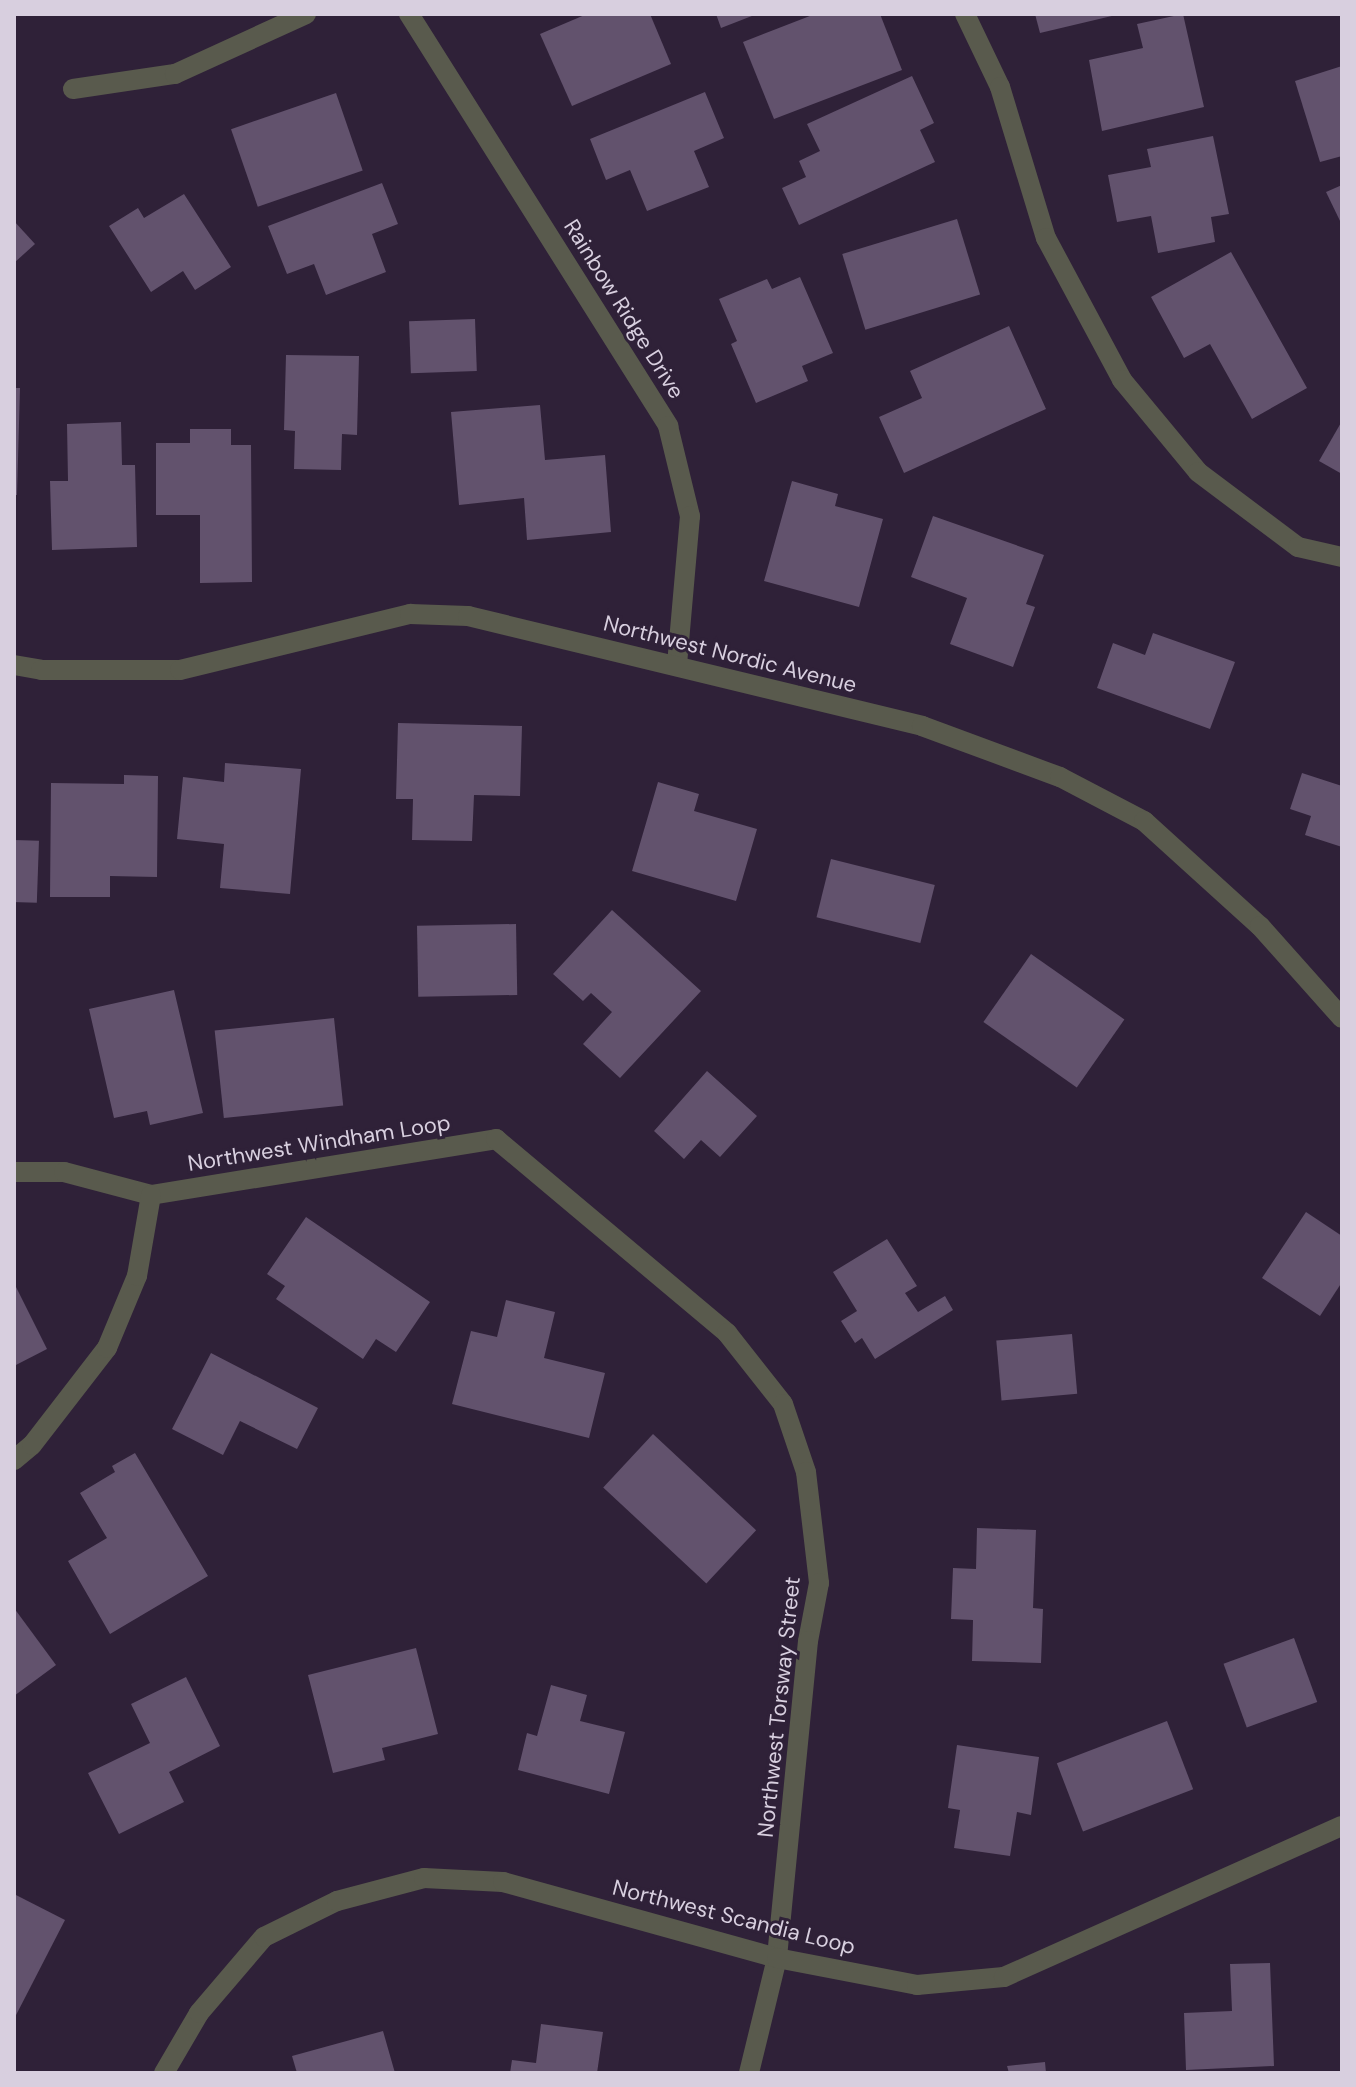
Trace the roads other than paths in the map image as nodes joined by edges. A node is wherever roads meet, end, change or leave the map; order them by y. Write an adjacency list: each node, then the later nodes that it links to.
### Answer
1 (306, 14): 4 (street)
2 (409, 14): 7 (street, Rainbow Ridge Drive)
3 (965, 14): 5 (street)
4 (73, 89)
5 (1342, 557)
6 (14, 665): 7 (street, Northwest Nordic Avenue)
7 (677, 665): 8 (street, Northwest Nordic Avenue)
8 (1342, 1018)
9 (496, 1139): 11 (street, Northwest Windham Loop); 14 (street, Northwest Torsway Street)
10 (14, 1172): 11 (street, Northwest Windham Loop)
11 (151, 1195): 12 (street)
12 (14, 1460)
13 (1342, 1826): 14 (street, Northwest Scandia Loop)
14 (777, 1958): 15 (street, Northwest Scandia Loop); 16 (street, Northwest Torsway Street)
15 (164, 2073)
16 (749, 2073)

